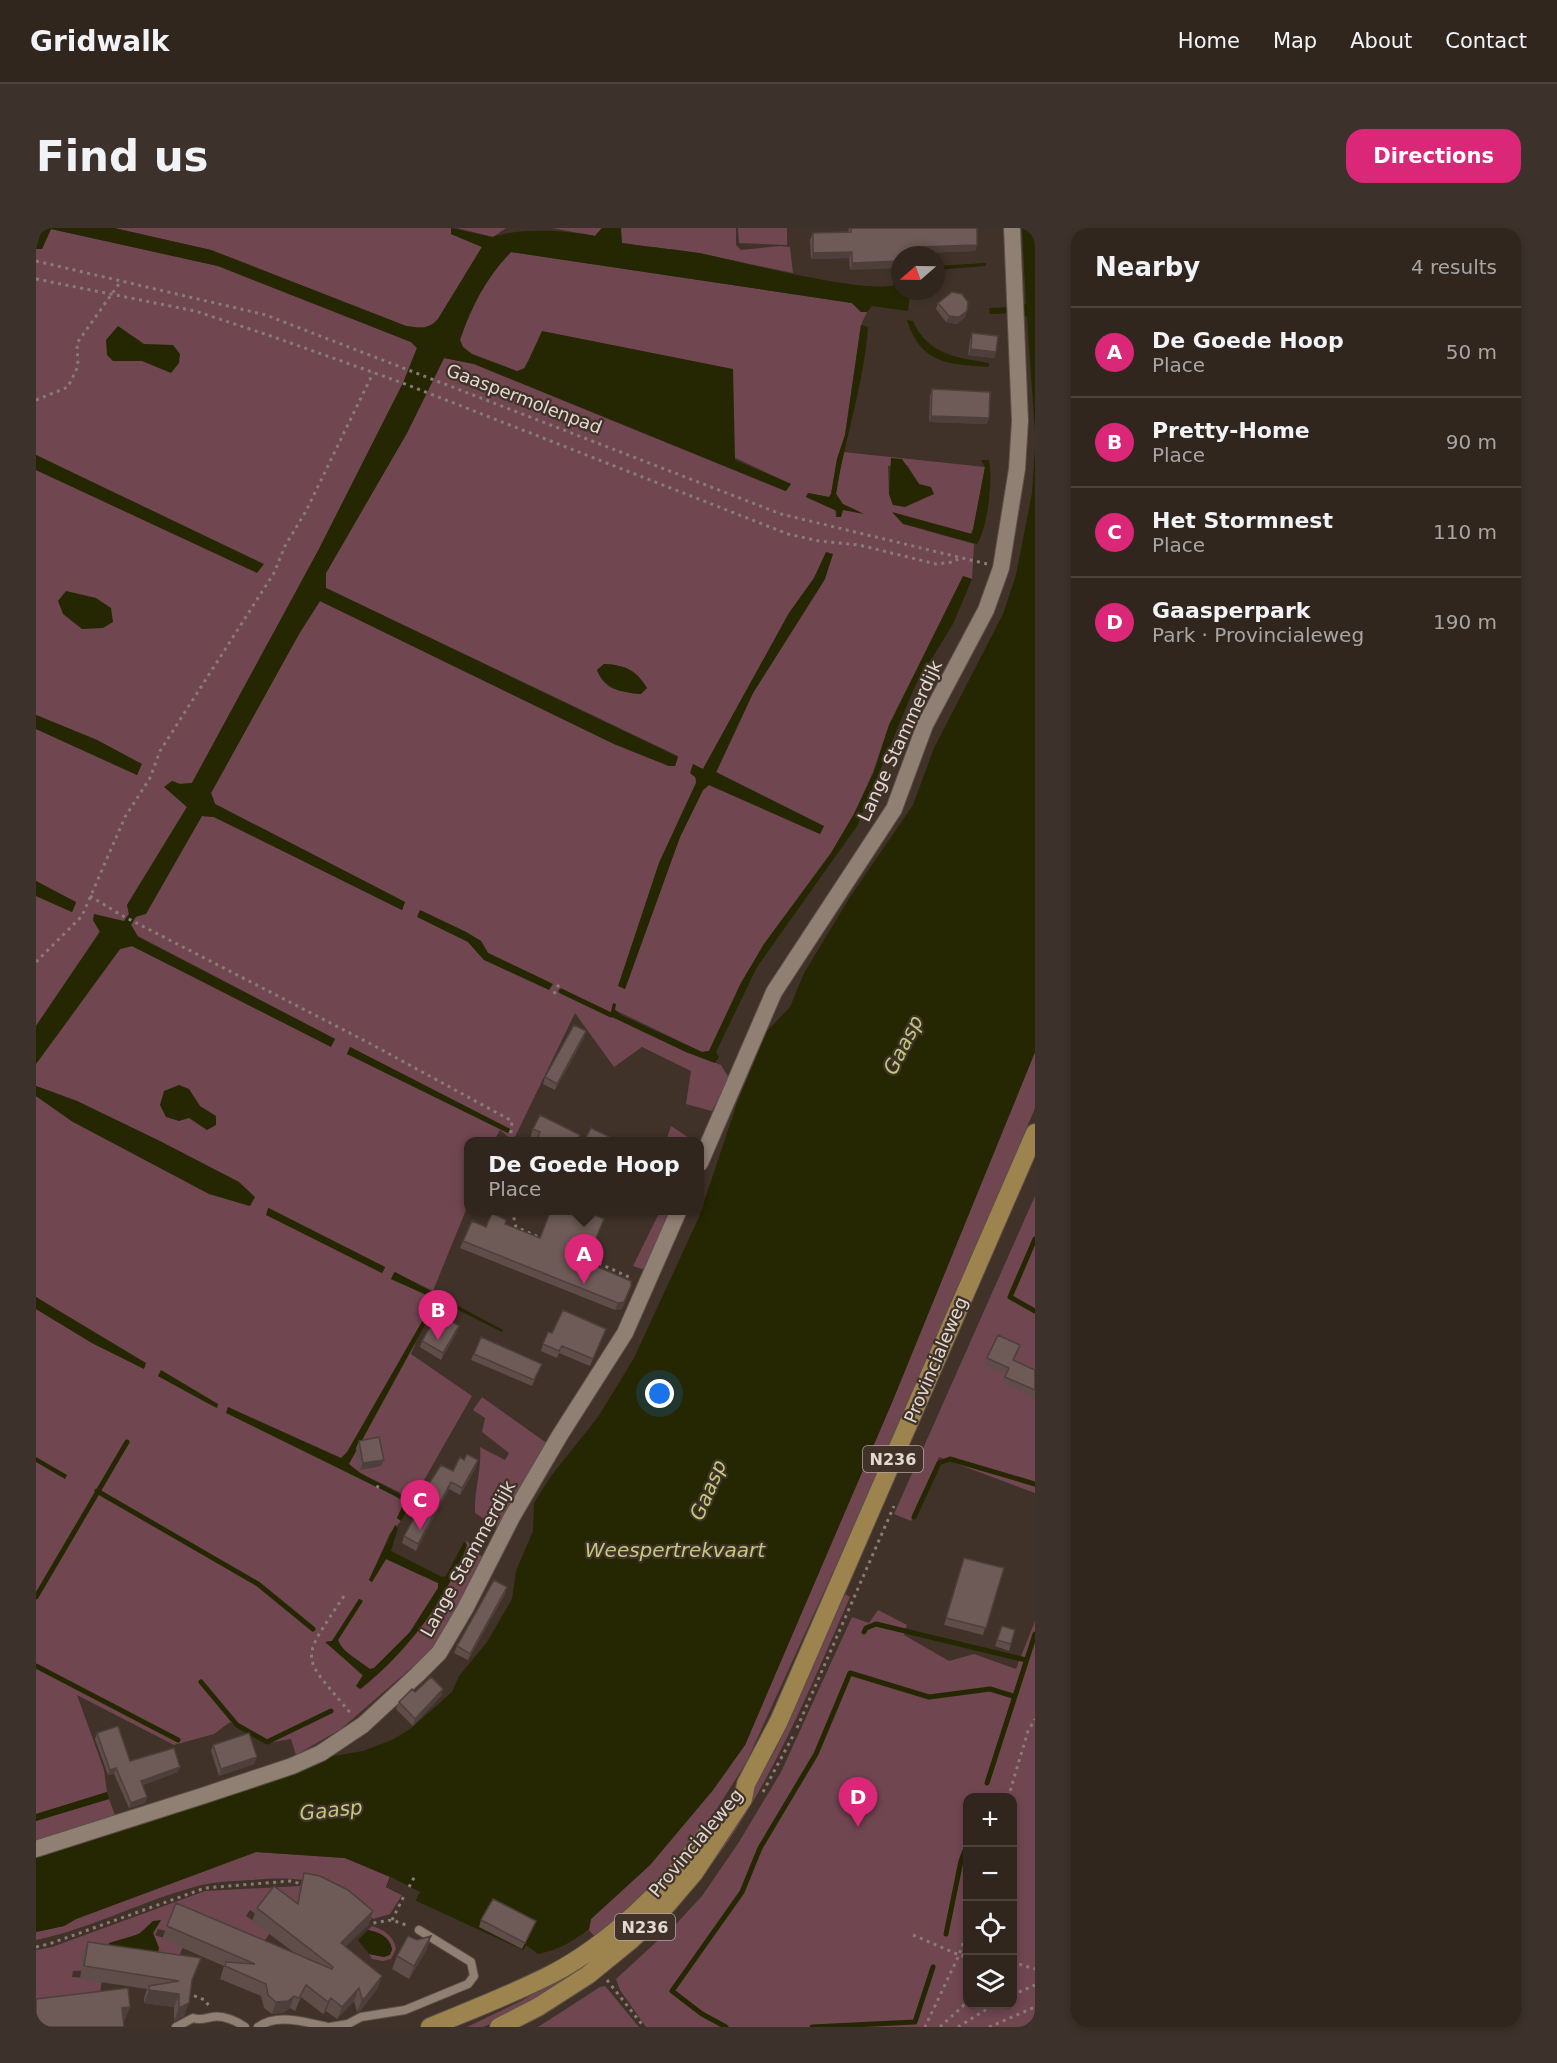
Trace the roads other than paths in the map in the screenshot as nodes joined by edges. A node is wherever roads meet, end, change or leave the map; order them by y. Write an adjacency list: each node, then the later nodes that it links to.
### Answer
1 (1012, 228): 3 (street, Lange Stammerdijk)
2 (1035, 1133): 5 (main road, Provincialeweg / N236)
3 (704, 1152)
4 (677, 1215): 6 (street, Lange Stammerdijk)
5 (746, 1784): 13 (main road, Provincialeweg / N236); 14 (main road, Provincialeweg / N236)
6 (36, 1849)
7 (418, 1930): 12 (lane)
8 (199, 2024): 9 (lane); 10 (lane)
9 (176, 2027)
10 (245, 2027)
11 (258, 2027): 12 (lane)
12 (329, 2027)
13 (430, 2027)
14 (499, 2027)

